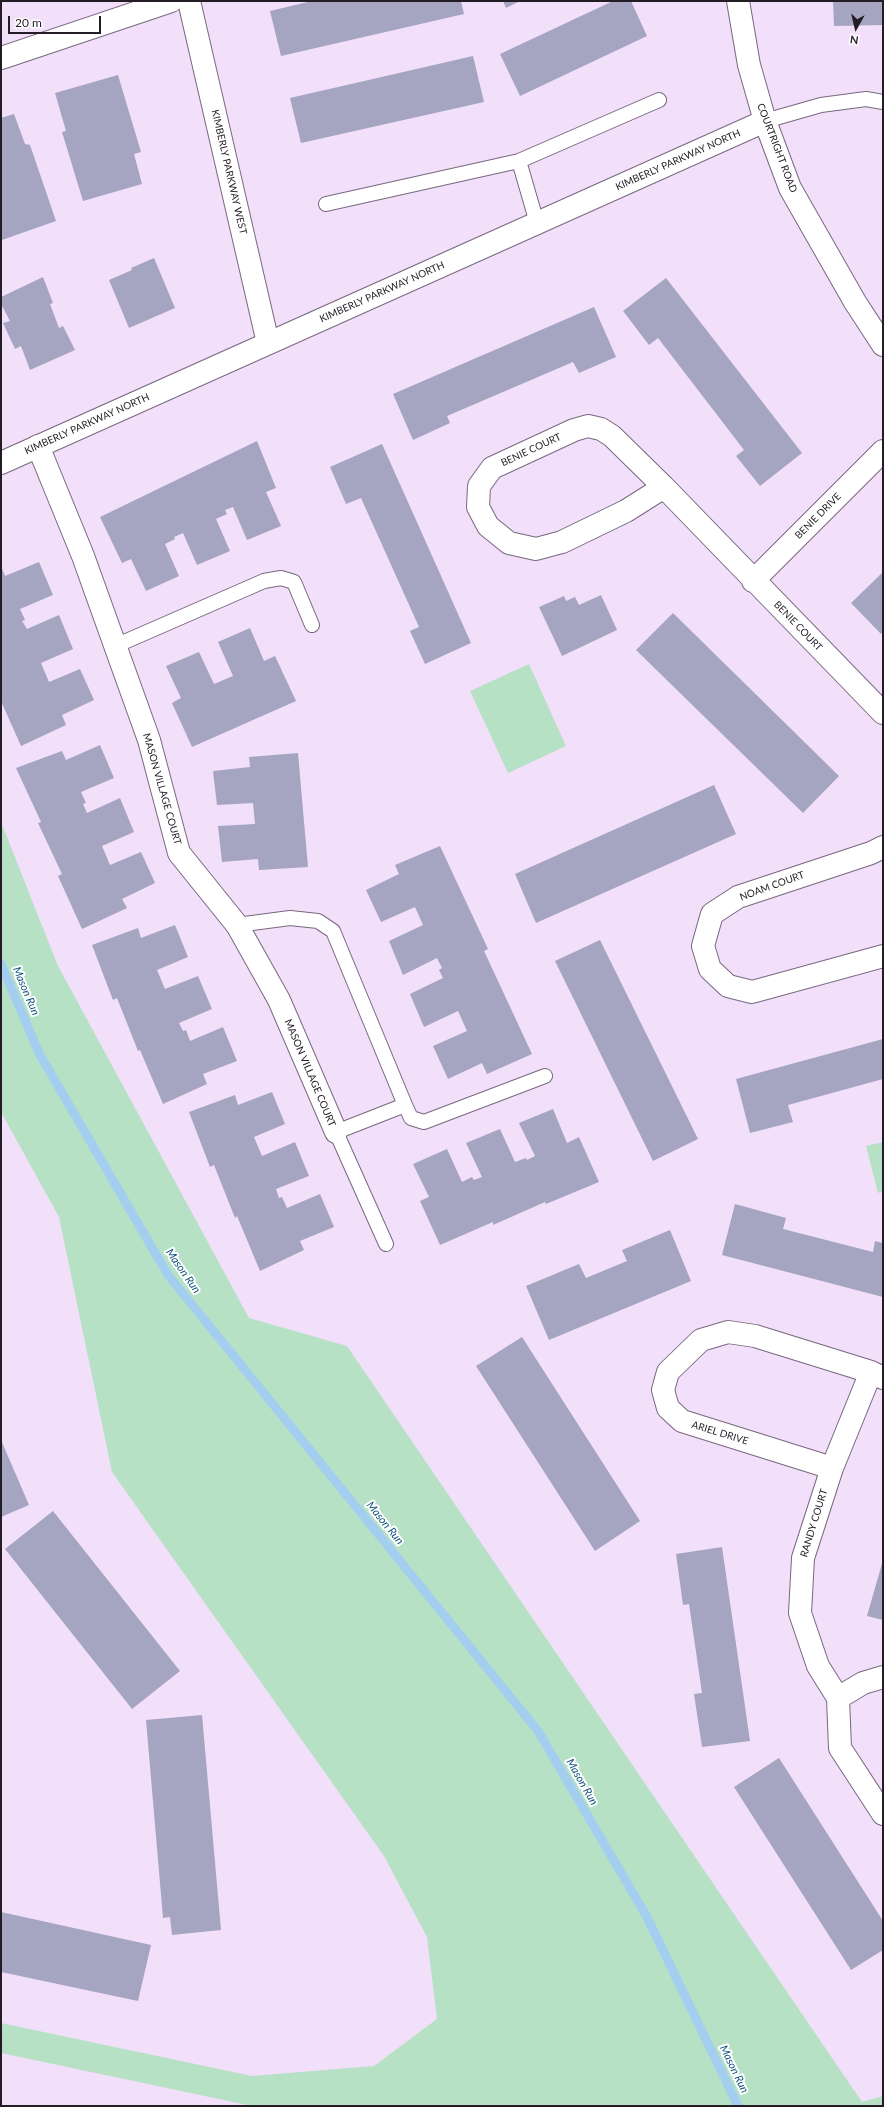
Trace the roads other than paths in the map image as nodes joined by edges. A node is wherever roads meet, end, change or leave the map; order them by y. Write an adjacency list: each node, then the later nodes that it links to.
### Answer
1 (171, 1): 4 (street)
2 (189, 1): 11 (street, KIMBERLY PARKWAY WEST)
3 (738, 1): 7 (street, COURTRIGHT ROAD)
4 (1, 58)
5 (659, 100): 8 (lane)
6 (883, 102): 7 (lane)
7 (764, 121): 10 (street, KIMBERLY PARKWAY NORTH); 12 (street, COURTRIGHT ROAD)
8 (519, 161): 9 (lane); 10 (lane)
9 (326, 204)
10 (537, 223): 11 (street, KIMBERLY PARKWAY NORTH)
11 (268, 343): 13 (street, KIMBERLY PARKWAY NORTH)
12 (883, 345)
13 (38, 446): 15 (street, KIMBERLY PARKWAY NORTH); 19 (street, MASON VILLAGE COURT)
14 (883, 451): 17 (street, BENIE DRIVE)
15 (1, 463)
16 (664, 487): 16 (street, BENIE COURT); 17 (street, BENIE COURT)
17 (754, 581): 20 (street, BENIE COURT)
18 (312, 625): 19 (lane)
19 (115, 646): 22 (street, MASON VILLAGE COURT)
20 (883, 713)
21 (883, 847): 23 (street, NOAM COURT)
22 (237, 925): 25 (lane); 26 (street, MASON VILLAGE COURT)
23 (883, 956)
24 (546, 1076): 25 (lane)
25 (405, 1105): 26 (lane)
26 (336, 1132): 27 (lane)
27 (386, 1244)
28 (877, 1375): 29 (street, RANDY COURT); 29 (street, ARIEL DRIVE)
29 (832, 1468): 31 (street, RANDY COURT)
30 (883, 1677): 31 (street)
31 (838, 1698): 32 (street, RANDY COURT)
32 (883, 1814)

